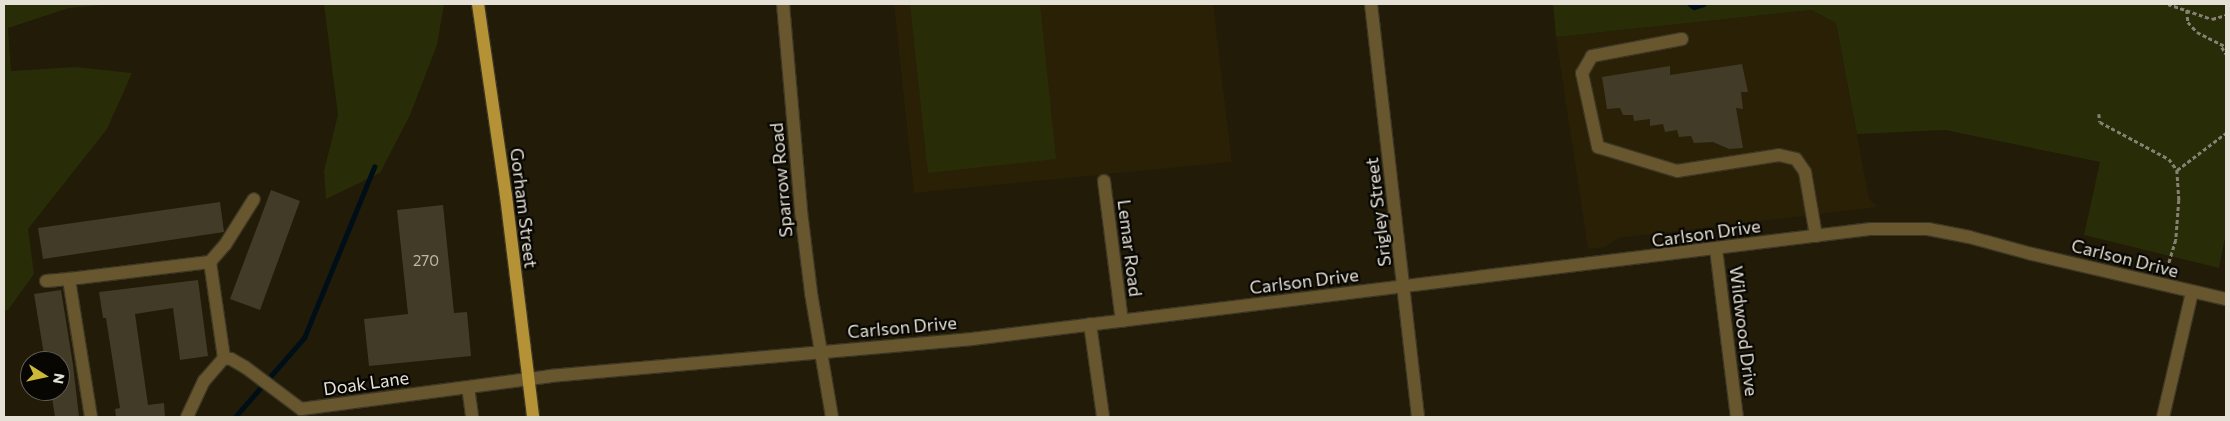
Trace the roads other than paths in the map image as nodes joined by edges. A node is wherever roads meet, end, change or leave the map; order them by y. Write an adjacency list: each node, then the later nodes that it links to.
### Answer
1 (478, 4): 19 (main road, Gorham Street)
2 (782, 4): 17 (street, Sparrow Road)
3 (1371, 4): 12 (street, Srigley Street)
4 (1682, 39): 7 (street)
5 (1104, 180): 15 (street, Lemar Road)
6 (254, 199): 9 (street)
7 (1816, 236): 8 (street, Carlson Drive); 13 (street, Carlson Drive)
8 (1716, 248): 12 (street, Carlson Drive); 28 (street, Wildwood Drive)
9 (210, 262): 10 (street); 18 (street)
10 (69, 279): 11 (street); 21 (street)
11 (46, 281)
12 (1404, 287): 15 (street, Carlson Drive); 27 (street, Srigley Street)
13 (2192, 292): 14 (street, Carlson Drive); 29 (street)
14 (2226, 299)
15 (1122, 321): 16 (street, Carlson Drive)
16 (1090, 324): 17 (street, Carlson Drive); 26 (street)
17 (821, 352): 19 (street, Carlson Drive); 25 (street, Sparrow Road)
18 (224, 358): 20 (street, Doak Lane); 22 (street)
19 (527, 379): 20 (street, Doak Lane); 24 (main road, Gorham Street)
20 (468, 387): 23 (street)
21 (91, 417)
22 (187, 417)
23 (472, 417)
24 (533, 417)
25 (832, 417)
26 (1103, 417)
27 (1418, 417)
28 (1737, 417)
29 (2163, 417)

